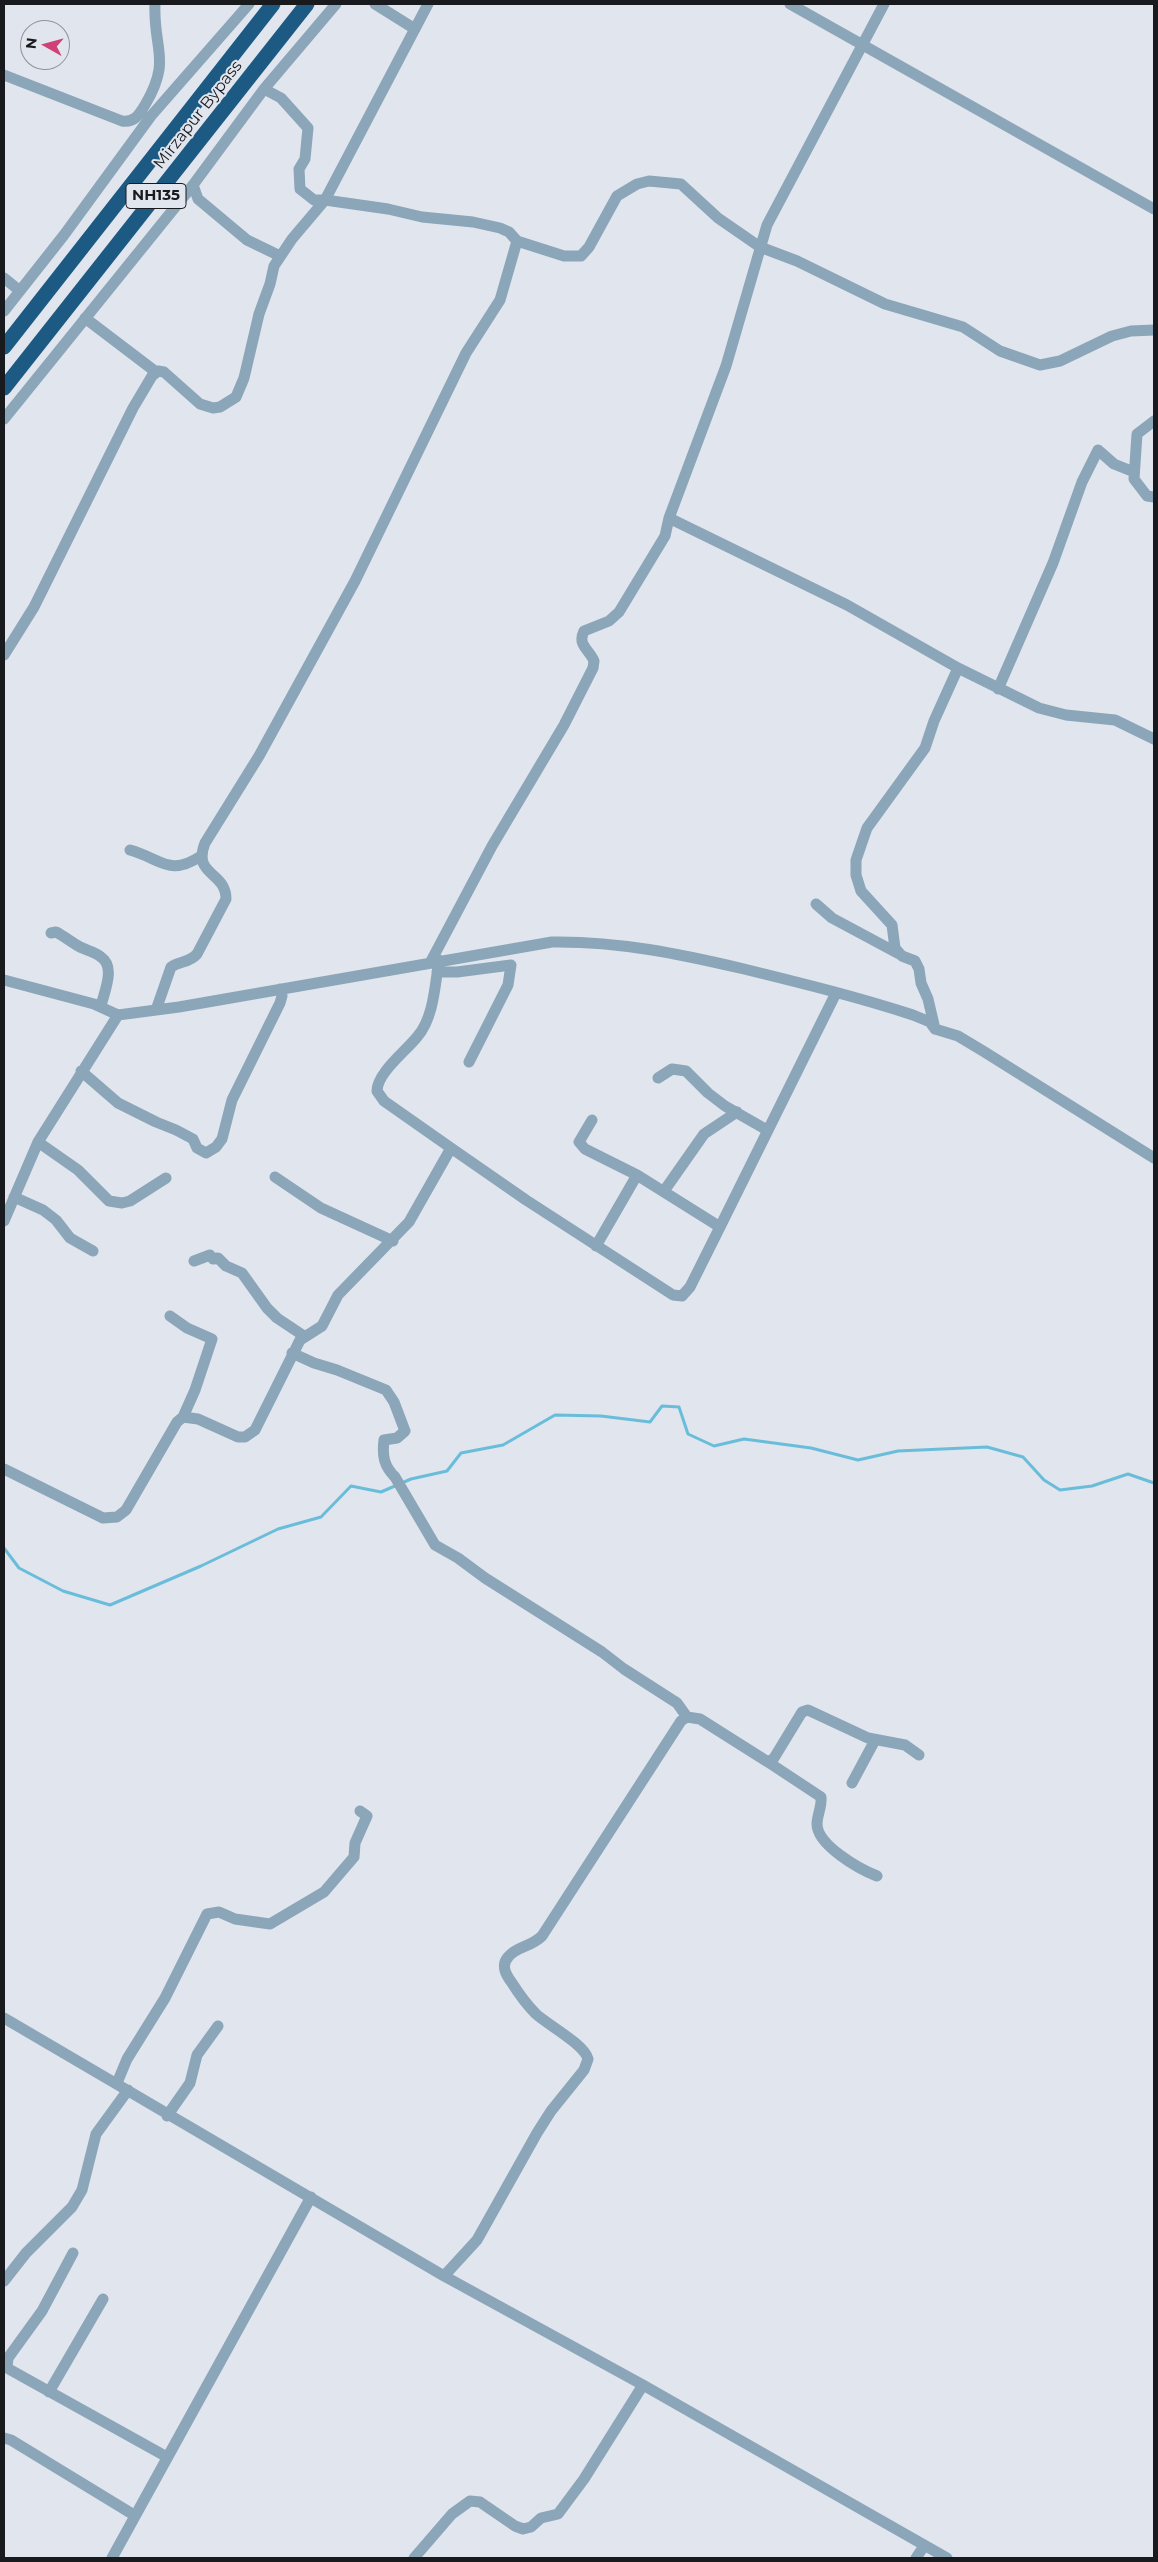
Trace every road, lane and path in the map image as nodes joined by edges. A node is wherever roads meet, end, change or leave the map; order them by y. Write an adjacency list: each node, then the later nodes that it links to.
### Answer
1 (155, 4): 12 (street)
2 (249, 4): 21 (street)
3 (273, 4): 25 (highway, NH135)
4 (307, 4): 27 (highway, Mirzapur Bypass / NH135)
5 (336, 4): 13 (street)
6 (375, 4): 10 (street)
7 (428, 4): 10 (street)
8 (790, 4): 11 (street)
9 (884, 4): 11 (street)
10 (415, 29): 15 (street)
11 (863, 46): 16 (street); 18 (street)
12 (4, 76)
13 (264, 89): 14 (street); 15 (street)
14 (193, 185): 19 (street); 23 (street)
15 (325, 200): 17 (street); 19 (street)
16 (1154, 208)
17 (517, 241): 18 (street); 38 (street)
18 (760, 247): 24 (street); 32 (street)
19 (280, 256): 26 (street)
20 (4, 278): 21 (street)
21 (20, 291): 22 (street)
22 (4, 311)
23 (85, 318): 26 (street); 28 (street)
24 (1154, 330)
25 (4, 347)
26 (156, 372): 33 (street)
27 (4, 388)
28 (4, 419)
29 (1154, 421): 30 (street)
30 (1134, 472): 31 (street); 35 (street)
31 (1154, 497)
32 (669, 518): 34 (street); 42 (street)
33 (4, 655)
34 (958, 668): 35 (street); 41 (street)
35 (998, 689): 36 (street)
36 (1154, 740)
37 (130, 850): 38 (street)
38 (201, 856): 47 (street)
39 (816, 904): 41 (street)
40 (51, 933): 46 (street)
41 (902, 956): 49 (street)
42 (435, 965): 44 (street); 45 (street); 50 (street); 57 (street)
43 (4, 980): 46 (street)
44 (280, 989): 47 (street); 51 (street)
45 (836, 994): 49 (street); 55 (street)
46 (101, 1006): 48 (street)
47 (156, 1010): 48 (street)
48 (118, 1015): 51 (street)
49 (935, 1029): 58 (street)
50 (469, 1062)
51 (81, 1071): 56 (street)
52 (658, 1078): 53 (street)
53 (737, 1112): 55 (street); 62 (street)
54 (592, 1120): 59 (street)
55 (767, 1130): 65 (street)
56 (38, 1142): 61 (street); 63 (street)
57 (451, 1148): 66 (street); 67 (street)
58 (1154, 1158)
59 (637, 1175): 62 (street); 67 (street)
60 (275, 1177): 66 (street)
61 (166, 1178)
62 (664, 1191): 65 (street)
63 (14, 1197): 64 (street); 68 (street)
64 (4, 1221)
65 (720, 1227): 67 (street)
66 (393, 1240): 71 (street)
67 (596, 1246)
68 (93, 1251)
69 (194, 1261): 71 (street)
70 (170, 1316): 73 (street)
71 (304, 1336): 72 (street)
72 (292, 1353): 73 (street); 75 (street)
73 (183, 1417): 74 (street)
74 (4, 1469)
75 (687, 1717): 78 (street); 89 (street)
76 (873, 1740): 77 (street); 78 (street); 79 (street)
77 (919, 1755)
78 (768, 1762): 81 (street)
79 (852, 1783)
80 (360, 1810): 84 (street)
81 (877, 1876)
82 (4, 2018): 84 (street)
83 (218, 2026): 86 (street)
84 (117, 2084): 85 (street)
85 (128, 2090): 86 (street); 90 (street)
86 (168, 2116): 87 (street)
87 (311, 2197): 89 (street); 95 (street)
88 (73, 2253): 93 (street)
89 (444, 2276): 92 (street)
90 (4, 2280)
91 (103, 2299): 93 (street)
92 (644, 2385): 97 (street); 99 (street)
93 (49, 2392): 95 (street)
94 (4, 2438): 96 (street)
95 (167, 2457): 96 (street)
96 (134, 2515): 98 (street)
97 (924, 2546): 100 (street); 101 (street)
98 (112, 2558)
99 (414, 2558)
100 (916, 2558)
101 (947, 2558)

